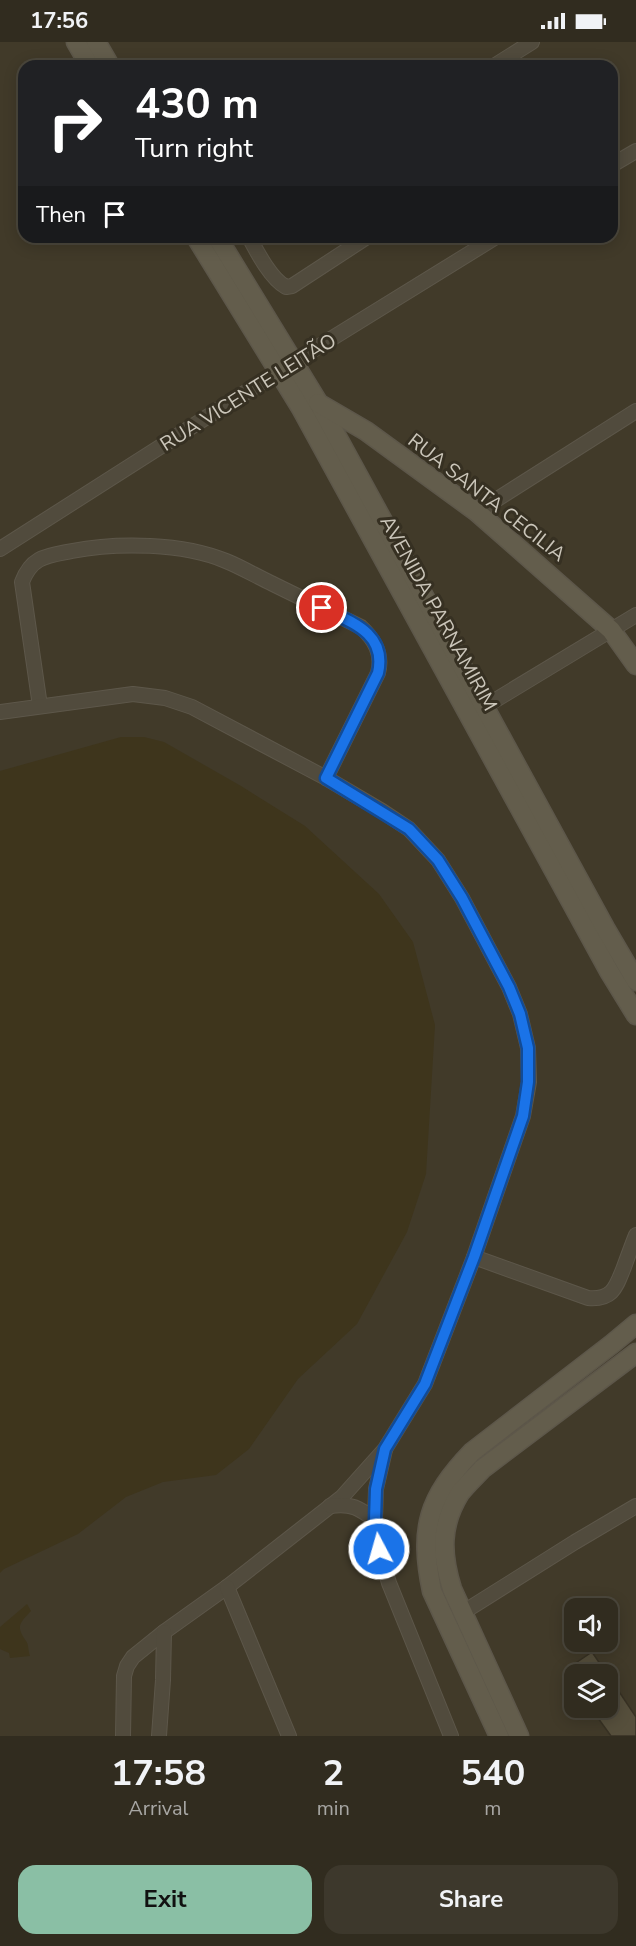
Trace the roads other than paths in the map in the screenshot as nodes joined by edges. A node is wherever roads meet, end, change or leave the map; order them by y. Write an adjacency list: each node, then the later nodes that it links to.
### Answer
1 (76, 42): 4 (street)
2 (96, 42): 5 (street)
3 (532, 42): 6 (street)
4 (86, 60)
5 (106, 60)
6 (504, 60)
7 (636, 151): 8 (street)
8 (618, 162)
9 (200, 243): 15 (street, AVENIDA PARNAMIRIM)
10 (221, 243): 14 (street, AVENIDA PARNAMIRIM)
11 (252, 243): 12 (street); 14 (street)
12 (358, 243)
13 (486, 243): 15 (street, RUA VICENTE LEITÃO)
14 (233, 263): 15 (street, AVENIDA PARNAMIRIM)
15 (287, 367): 16 (street, AVENIDA PARNAMIRIM); 17 (street, AVENIDA PARNAMIRIM); 20 (street, RUA VICENTE LEITÃO)
16 (289, 389): 17 (street, RUA SANTA CECILIA); 29 (street, AVENIDA PARNAMIRIM)
17 (319, 404): 19 (street, RUA SANTA CECILIA); 25 (street, AVENIDA PARNAMIRIM)
18 (636, 411): 19 (street)
19 (477, 512): 22 (street, RUA SANTA CECILIA)
20 (0, 549)
21 (636, 615): 22 (street)
22 (611, 630): 23 (street, RUA SANTA CECILIA); 25 (street)
23 (636, 665)
24 (40, 706): 26 (street); 27 (street); 27 (street)
25 (484, 706): 28 (street, AVENIDA PARNAMIRIM)
26 (0, 712)
27 (326, 778): 31 (street)
28 (636, 981)
29 (636, 1015)
30 (636, 1235): 31 (street)
31 (474, 1257): 36 (street)
32 (636, 1323): 34 (street)
33 (636, 1353): 35 (street)
34 (545, 1396): 35 (street); 45 (street)
35 (557, 1412): 41 (street)
36 (385, 1449): 37 (street); 39 (street)
37 (330, 1506): 39 (street); 40 (street)
38 (636, 1506): 41 (street)
39 (375, 1520): 49 (street)
40 (227, 1587): 42 (street); 48 (street)
41 (462, 1613): 45 (street)
42 (164, 1632): 43 (street); 44 (street)
43 (141, 1650): 44 (street); 46 (street)
44 (163, 1661): 47 (street)
45 (494, 1704): 50 (street); 51 (street)
46 (123, 1736)
47 (159, 1736)
48 (289, 1736)
49 (451, 1736)
50 (499, 1736)
51 (519, 1736)

